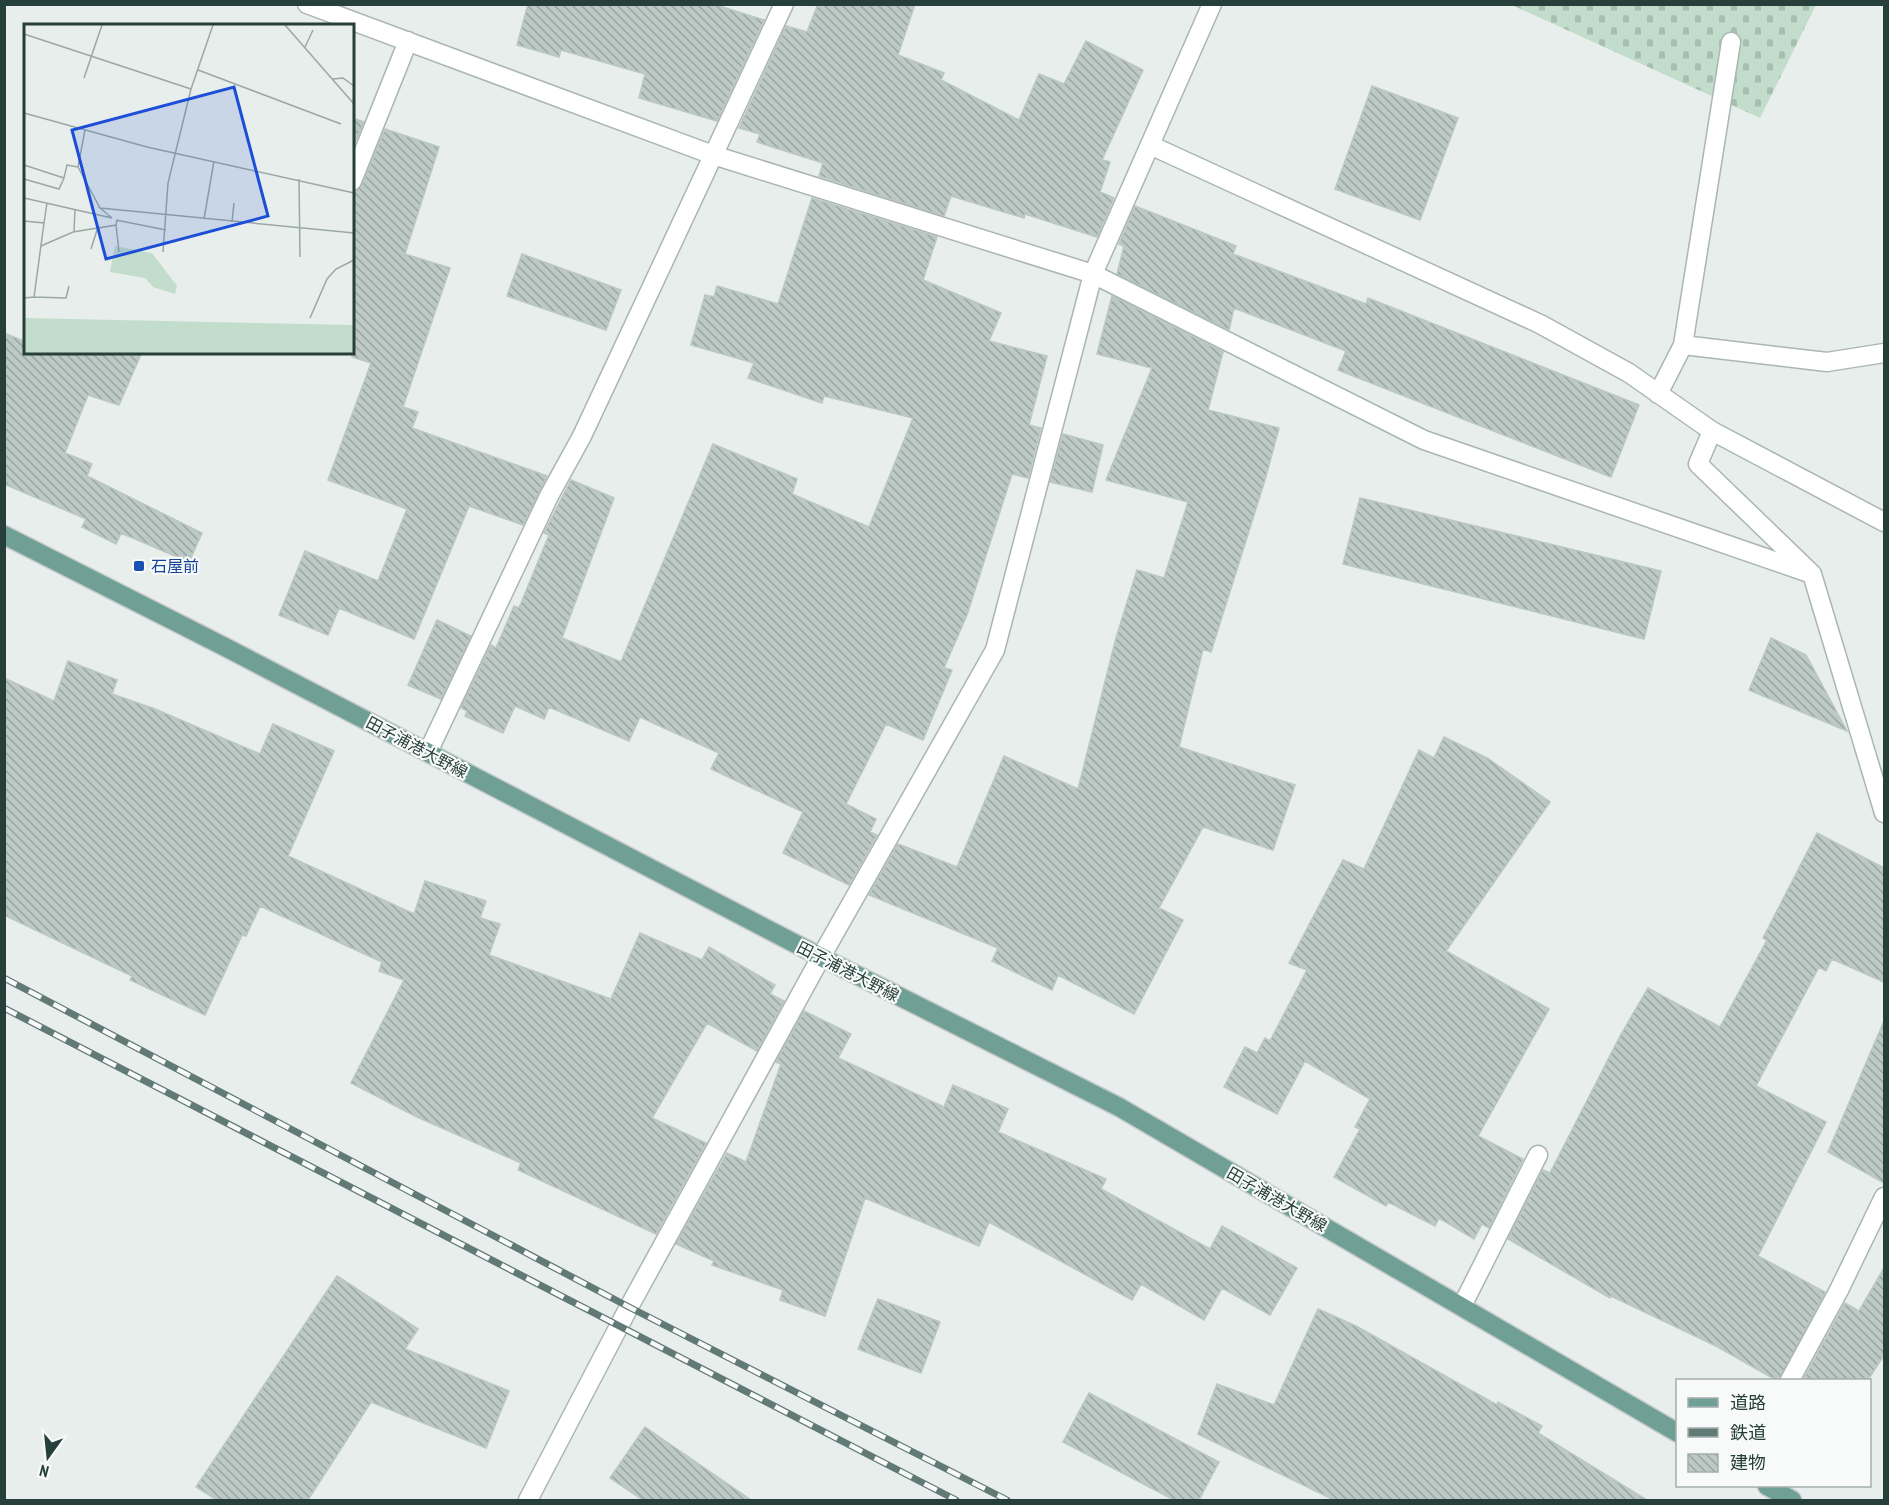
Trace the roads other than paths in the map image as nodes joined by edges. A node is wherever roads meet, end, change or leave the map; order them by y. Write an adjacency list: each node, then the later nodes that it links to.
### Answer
1 (307, 4): 4 (street)
2 (784, 4): 7 (street)
3 (1212, 4): 6 (street)
4 (408, 42): 7 (street); 8 (street)
5 (1731, 42): 10 (street)
6 (1150, 145): 9 (street); 12 (street)
7 (713, 155): 9 (street); 17 (street)
8 (354, 176)
9 (1093, 274): 16 (street); 19 (street)
10 (1683, 345): 11 (street); 12 (street)
11 (1884, 353)
12 (1658, 394): 13 (street)
13 (1712, 431): 14 (street); 16 (street)
14 (1884, 522)
15 (4, 535): 17 (main road, 田子浦港大野線)
16 (1812, 574): 18 (street)
17 (428, 752): 19 (main road, 田子浦港大野線)
18 (1884, 813)
19 (821, 957): 22 (main road, 田子浦港大野線); 26 (street)
20 (1538, 1155): 22 (street)
21 (1884, 1197): 23 (street)
22 (1462, 1306): 24 (main road, 田子浦港大野線)
23 (1791, 1379)
24 (1676, 1432)
25 (1770, 1487): 27 (main road)
26 (528, 1500)
27 (1792, 1500)

